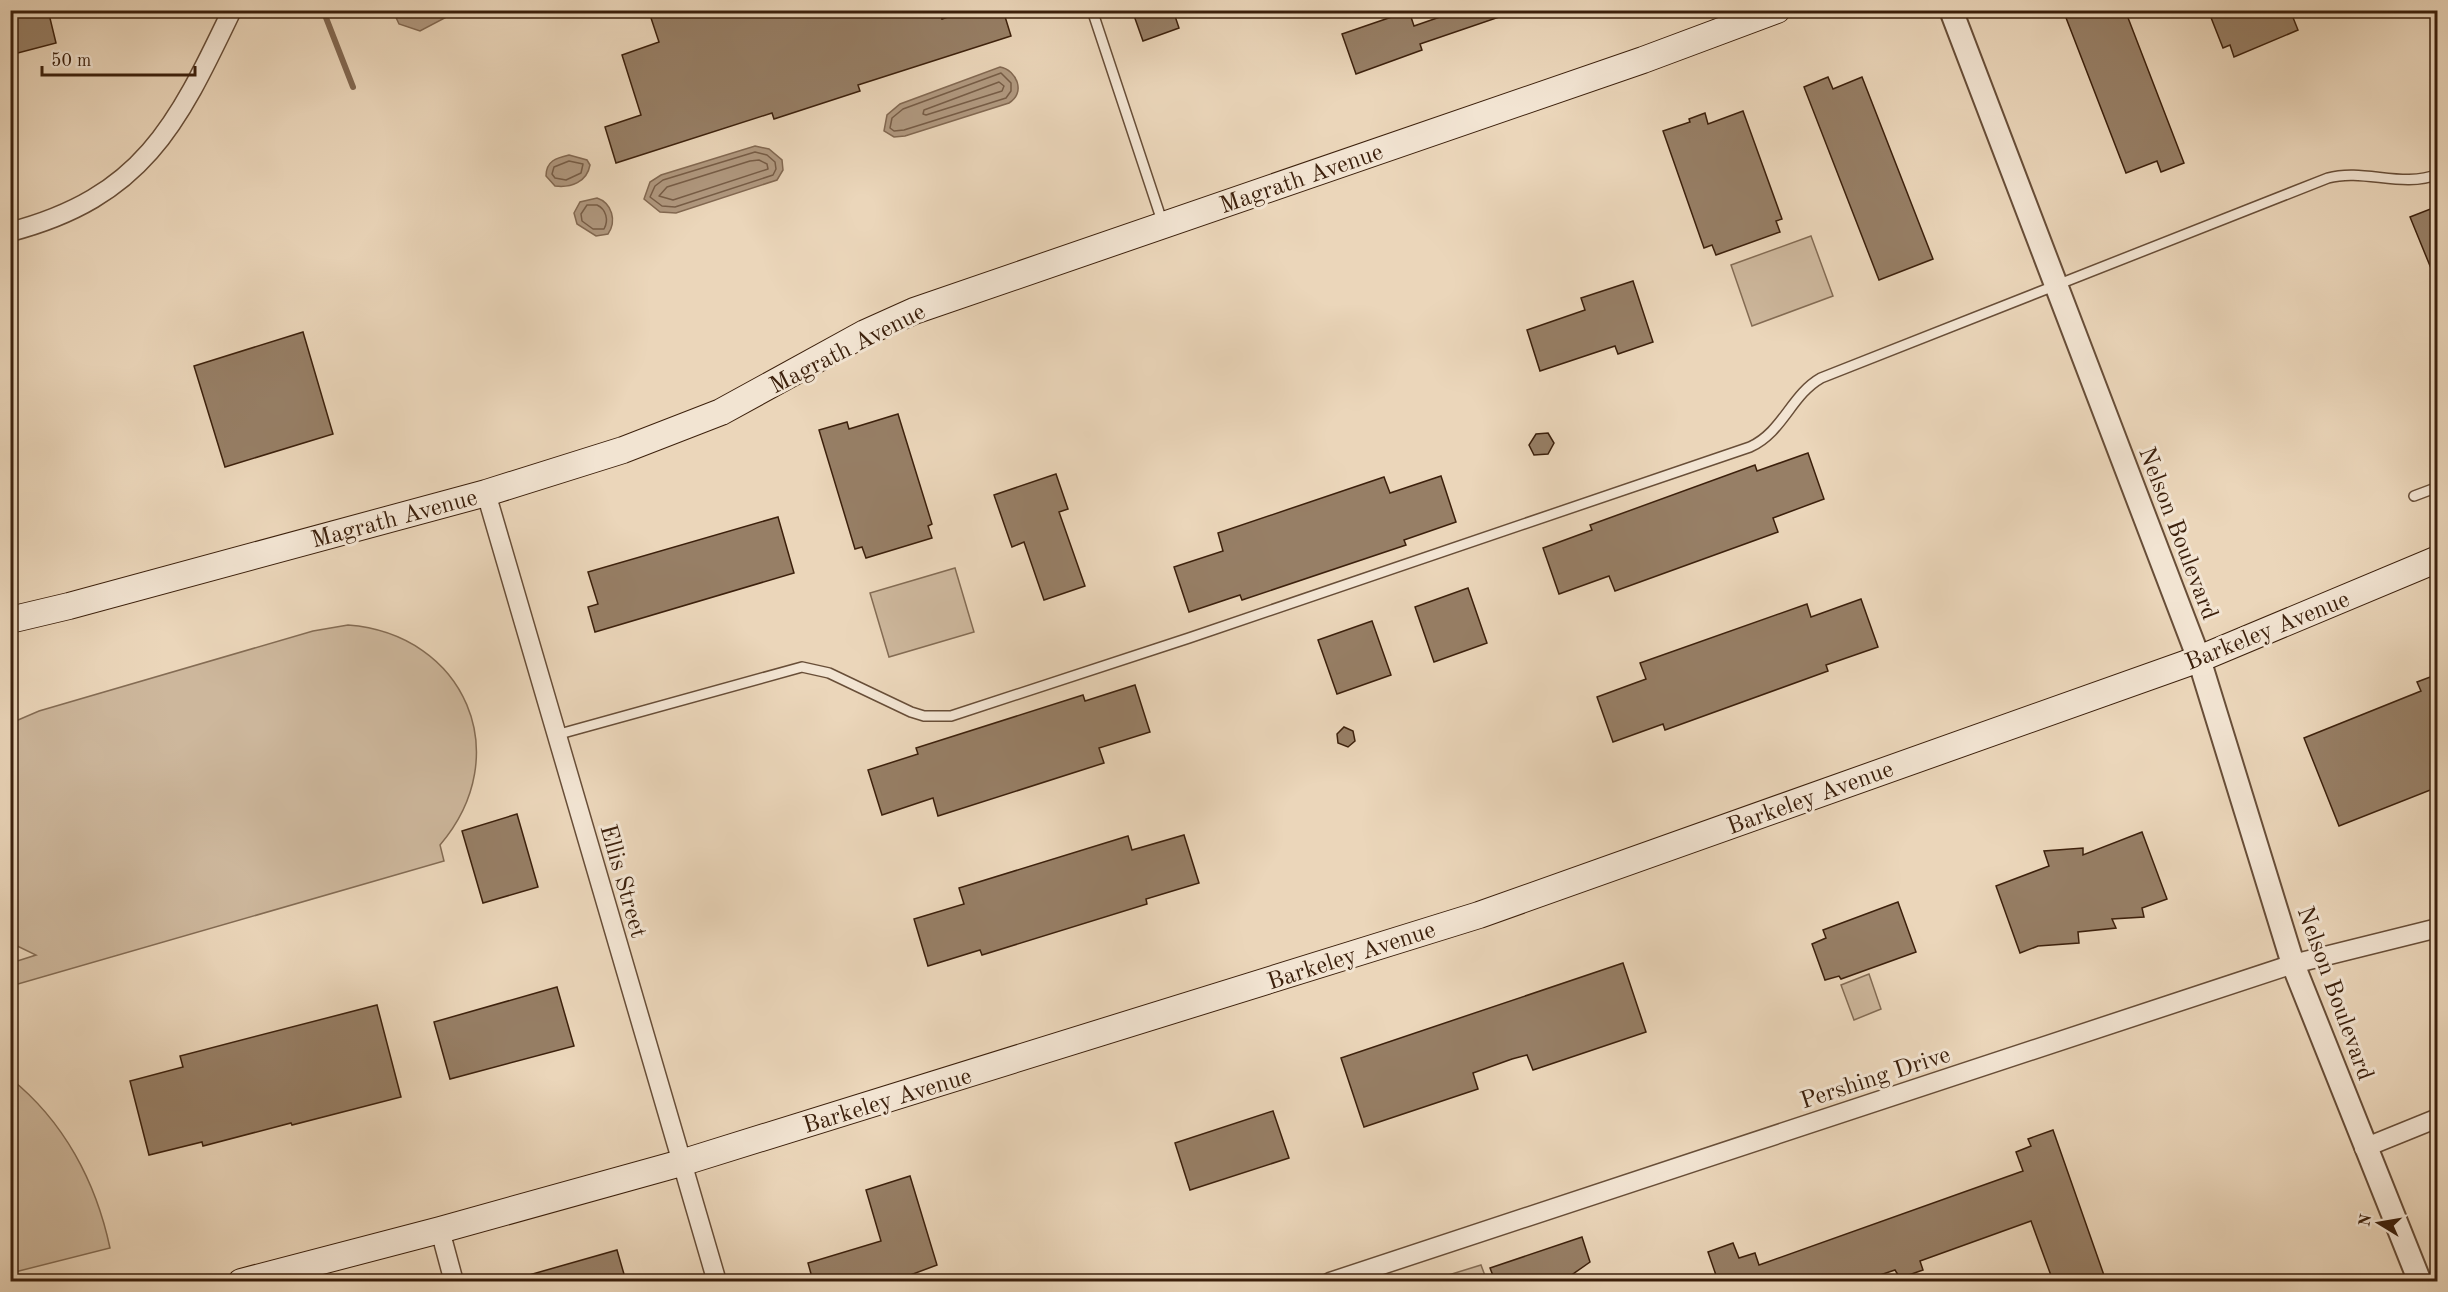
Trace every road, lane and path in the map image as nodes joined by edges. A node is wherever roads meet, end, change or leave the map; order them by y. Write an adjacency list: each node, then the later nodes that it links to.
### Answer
1 (232, 10): 7 (street)
2 (1092, 10): 6 (lane)
3 (1777, 10): 6 (main road, Magrath Avenue)
4 (1951, 10): 8 (street, Nelson Boulevard)
5 (2438, 174): 8 (lane)
6 (1163, 226): 10 (main road, Magrath Avenue)
7 (10, 232)
8 (2055, 285): 14 (street, Nelson Boulevard); 15 (lane)
9 (2438, 487): 11 (lane)
10 (486, 493): 13 (main road, Magrath Avenue); 15 (street, Ellis Street)
11 (2415, 496)
12 (2438, 559): 14 (main road, Barkeley Avenue)
13 (10, 620)
14 (2199, 659): 17 (street, Nelson Boulevard); 20 (main road, Barkeley Avenue)
15 (556, 735): 20 (street, Ellis Street)
16 (2438, 927): 17 (street, Pershing Drive)
17 (2293, 964): 19 (street, Nelson Boulevard); 25 (street, Pershing Drive)
18 (2438, 1118): 19 (street)
19 (2364, 1148): 26 (street, Nelson Boulevard)
20 (681, 1164): 21 (main road, Barkeley Avenue); 24 (street, Ellis Street)
21 (440, 1230): 22 (main road, Barkeley Avenue); 23 (street)
22 (241, 1281)
23 (454, 1281)
24 (717, 1281)
25 (1330, 1281)
26 (2420, 1281)

